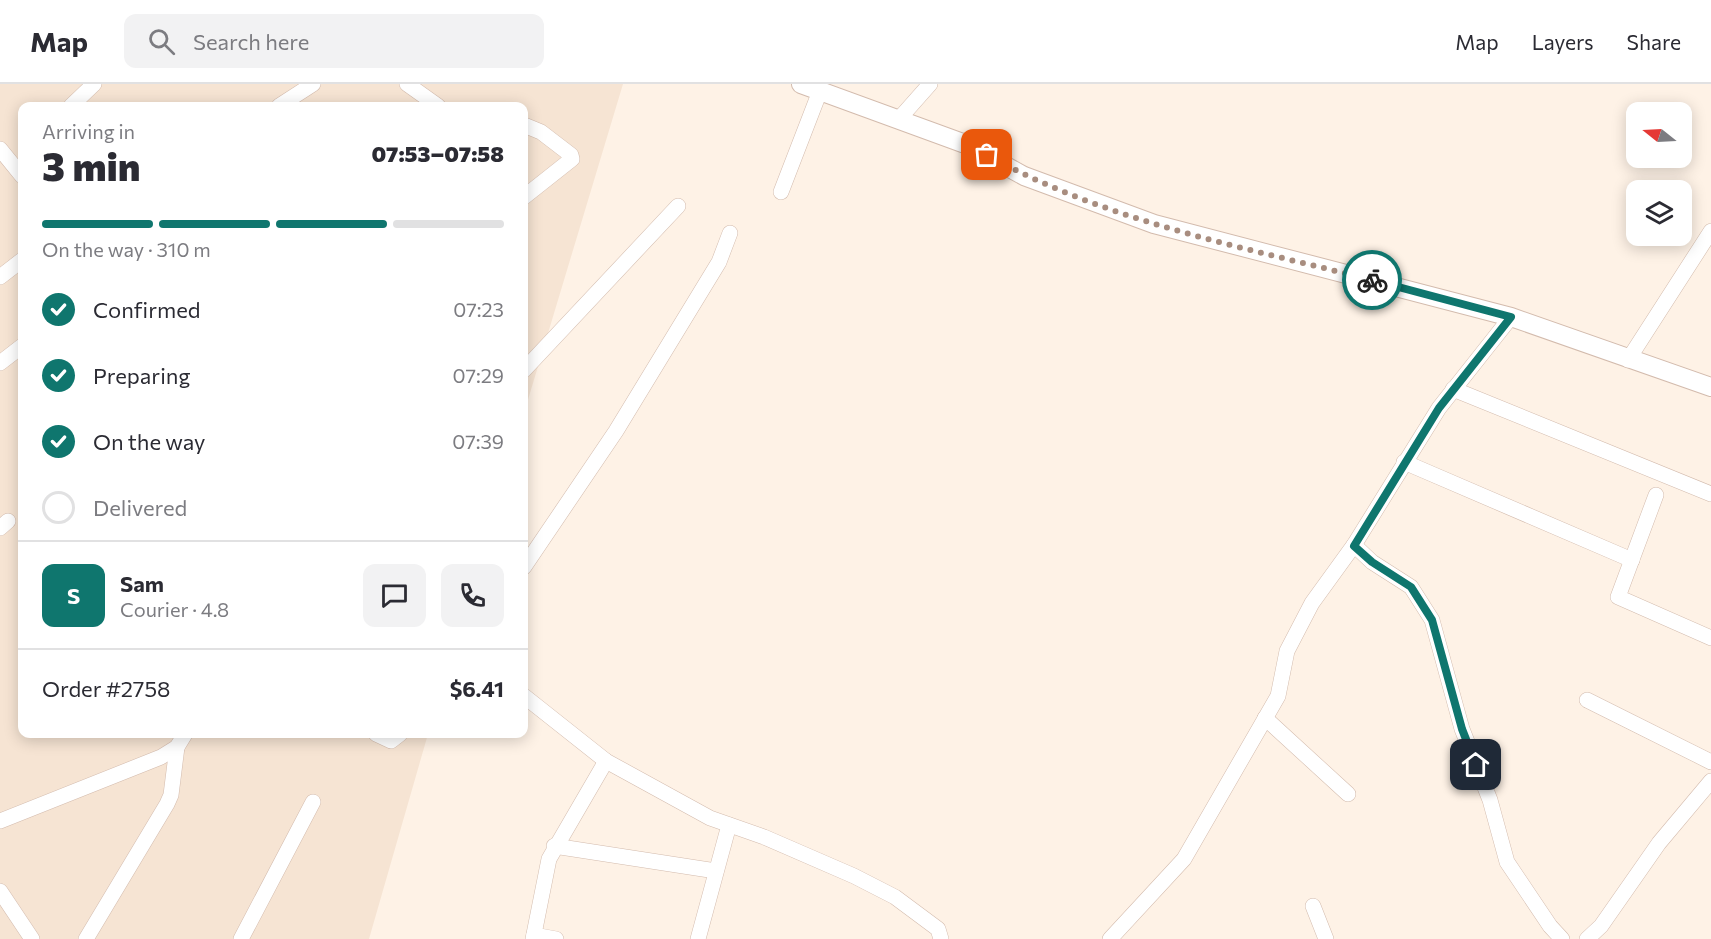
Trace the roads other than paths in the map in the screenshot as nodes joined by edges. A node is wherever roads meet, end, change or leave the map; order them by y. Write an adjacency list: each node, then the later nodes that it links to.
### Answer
1 (94, 84): 7 (street)
2 (313, 84): 8 (street)
3 (407, 84): 9 (street)
4 (801, 84): 6 (street)
5 (930, 84): 10 (street)
6 (820, 91): 10 (street); 14 (street)
7 (75, 102)
8 (285, 102)
9 (432, 102)
10 (899, 119): 21 (street)
11 (528, 127): 15 (street)
12 (0, 149): 13 (street)
13 (17, 159)
14 (781, 192)
15 (528, 194)
16 (678, 206): 25 (street)
17 (1711, 231): 23 (street)
18 (730, 232): 33 (street)
19 (18, 263): 20 (street)
20 (0, 277)
21 (1511, 317): 23 (street); 27 (street)
22 (18, 349): 24 (street)
23 (1628, 360): 26 (street)
24 (0, 363)
25 (528, 366)
26 (1711, 387)
27 (1453, 389): 28 (street); 29 (street)
28 (1404, 462): 31 (street); 32 (street)
29 (1711, 494)
30 (1656, 495): 32 (street)
31 (1354, 546): 37 (street); 59 (street)
32 (1632, 560): 34 (street)
33 (528, 561)
34 (1711, 638)
35 (528, 699): 39 (street)
36 (1587, 700): 40 (street)
37 (1265, 717): 42 (street); 57 (street)
38 (181, 740): 44 (street); 52 (street)
39 (606, 761): 45 (street); 46 (street)
40 (1711, 762)
41 (1711, 781): 60 (street)
42 (1348, 794)
43 (313, 802): 53 (street)
44 (0, 821)
45 (729, 825): 47 (street); 56 (street)
46 (554, 846): 47 (street); 50 (street)
47 (716, 871): 55 (street)
48 (0, 891): 51 (street)
49 (1313, 906): 58 (street)
50 (533, 937): 54 (street)
51 (32, 939)
52 (86, 939)
53 (241, 939)
54 (556, 939)
55 (698, 939)
56 (941, 939)
57 (1110, 939)
58 (1326, 939)
59 (1562, 939)
60 (1587, 939)

